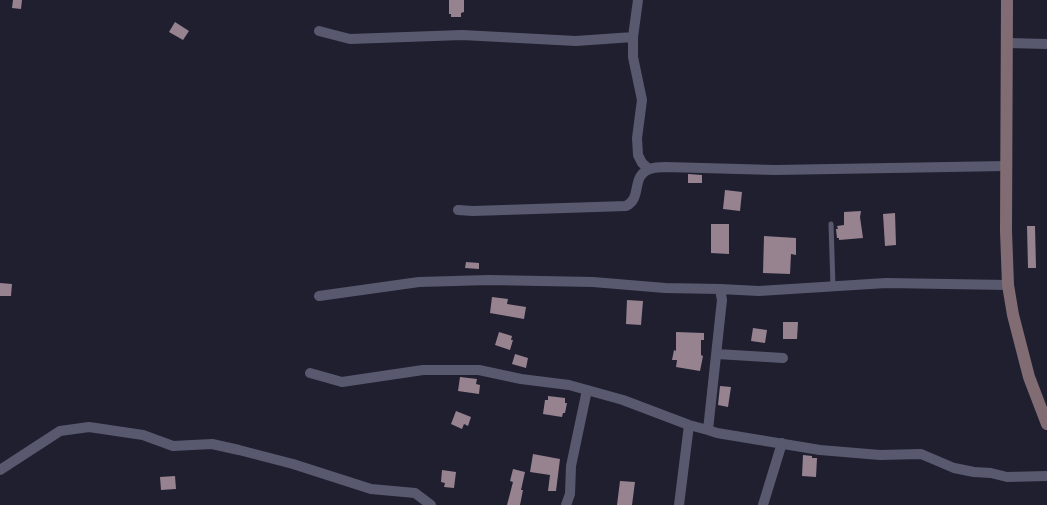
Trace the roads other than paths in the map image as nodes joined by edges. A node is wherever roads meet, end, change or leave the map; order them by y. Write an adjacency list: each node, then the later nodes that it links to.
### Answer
1 (638, 0): 4 (street)
2 (1007, 0): 5 (main road)
3 (319, 31): 4 (street)
4 (632, 37): 8 (street)
5 (1008, 43): 6 (street); 7 (main road)
6 (1047, 44)
7 (1006, 166): 8 (street); 11 (main road)
8 (649, 169): 9 (street)
9 (458, 210)
10 (831, 224): 12 (lane)
11 (1008, 285): 12 (street); 19 (main road)
12 (833, 287): 13 (street)
13 (720, 289): 14 (street); 15 (street)
14 (319, 296)
15 (717, 354): 16 (street); 21 (street)
16 (783, 358)
17 (310, 373): 18 (street)
18 (586, 390): 20 (street); 26 (street)
19 (1047, 424)
20 (689, 425): 21 (street); 27 (street)
21 (708, 430): 22 (street)
22 (782, 443): 24 (street); 28 (street)
23 (0, 470): 25 (street)
24 (1047, 476)
25 (431, 505)
26 (566, 505)
27 (679, 505)
28 (763, 505)

